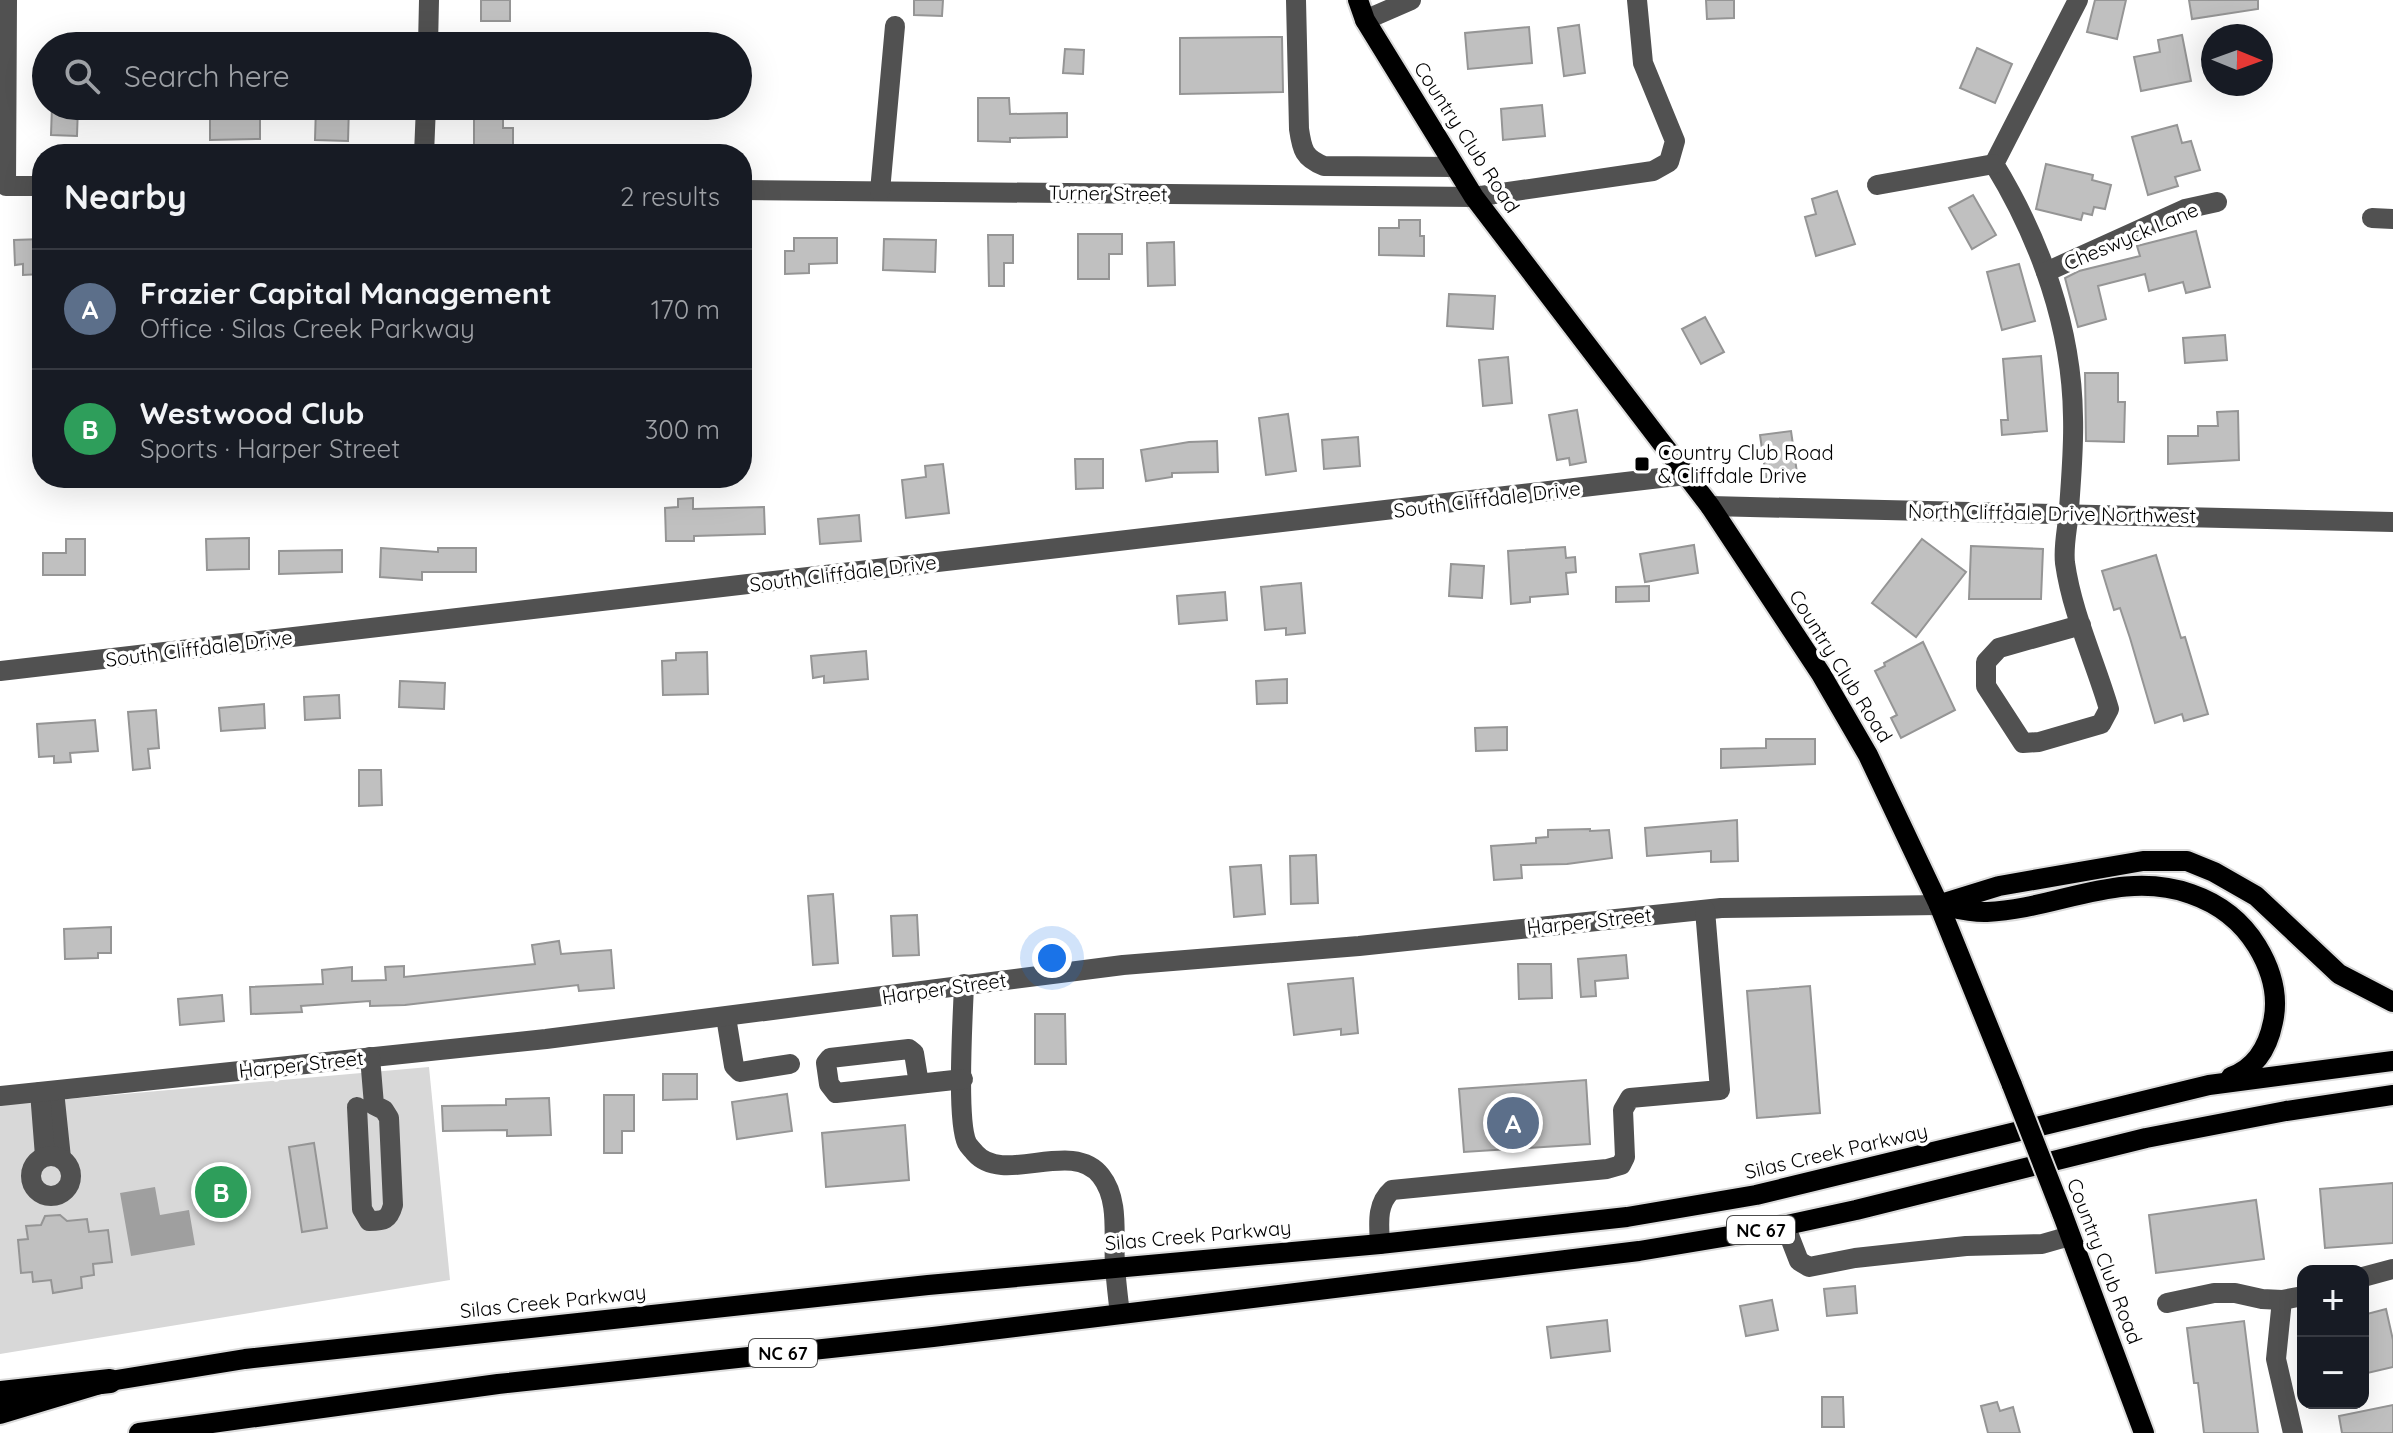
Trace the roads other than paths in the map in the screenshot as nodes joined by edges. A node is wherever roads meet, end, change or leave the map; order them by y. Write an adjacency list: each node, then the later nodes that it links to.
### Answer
1 (7, 0): 16 (street)
2 (429, 0): 10 (street)
3 (1296, 0): 14 (street)
4 (1358, 0): 8 (main road, Country Club Road)
5 (1411, 0): 8 (street)
6 (1637, 0): 19 (street, Turner Street)
7 (2078, 0): 13 (street)
8 (1365, 20): 14 (main road, Country Club Road)
9 (895, 26): 18 (street)
10 (428, 32)
11 (425, 120): 12 (street)
12 (424, 144)
13 (1994, 164): 15 (street); 21 (street)
14 (1455, 167): 19 (main road, Country Club Road)
15 (1877, 185)
16 (32, 186)
17 (752, 190): 18 (street, Turner Street)
18 (880, 191): 19 (street, Turner Street)
19 (1474, 197): 22 (main road, Country Club Road)
20 (2217, 202): 21 (street, Cheswyck Lane)
21 (2046, 272): 24 (street)
22 (1686, 475): 23 (main road, Country Club Road); 27 (street, South Cliffdale Drive)
23 (1710, 506): 24 (street, North Cliffdale Drive Northwest); 28 (main road, Country Club Road)
24 (2069, 512): 25 (street, North Cliffdale Drive Northwest); 26 (street)
25 (2393, 522)
26 (2081, 625): 26 (street)
27 (0, 671)
28 (1939, 905): 29 (street, Harper Street); 31 (main road); 38 (main road); 47 (main road, Country Club Road, bridge)
29 (1705, 910): 30 (street, Harper Street); 48 (street)
30 (964, 984): 32 (street, Harper Street); 36 (street)
31 (2393, 1002)
32 (726, 1017): 33 (street, Harper Street); 35 (street)
33 (370, 1057): 39 (street, Harper Street); 43 (street)
34 (2393, 1061): 38 (main road, Silas Creek Parkway / NC 67)
35 (790, 1064)
36 (963, 1079): 37 (street); 49 (street)
37 (919, 1084)
38 (2209, 1085): 48 (main road, Silas Creek Parkway / NC 67)
39 (47, 1091): 41 (street, Harper Street); 45 (street)
40 (2393, 1095): 42 (main road, NC 67)
41 (0, 1096)
42 (2348, 1102): 44 (main road); 46 (main road, NC 67)
43 (357, 1107)
44 (2393, 1108)
45 (53, 1157)
46 (1785, 1225): 47 (street); 55 (main road, NC 67)
47 (2070, 1236): 60 (main road, Country Club Road)
48 (1380, 1244): 49 (main road, Silas Creek Parkway / NC 67)
49 (1115, 1266): 55 (street); 56 (main road, Silas Creek Parkway / NC 67)
50 (2393, 1269): 51 (street)
51 (2369, 1275)
52 (2297, 1297): 53 (street)
53 (2282, 1300): 54 (street); 61 (street)
54 (2167, 1303)
55 (1120, 1314): 59 (main road, NC 67)
56 (110, 1381): 57 (highway); 58 (main road, Silas Creek Parkway / NC 67)
57 (0, 1393)
58 (0, 1414)
59 (139, 1433)
60 (2144, 1433)
61 (2293, 1433)

